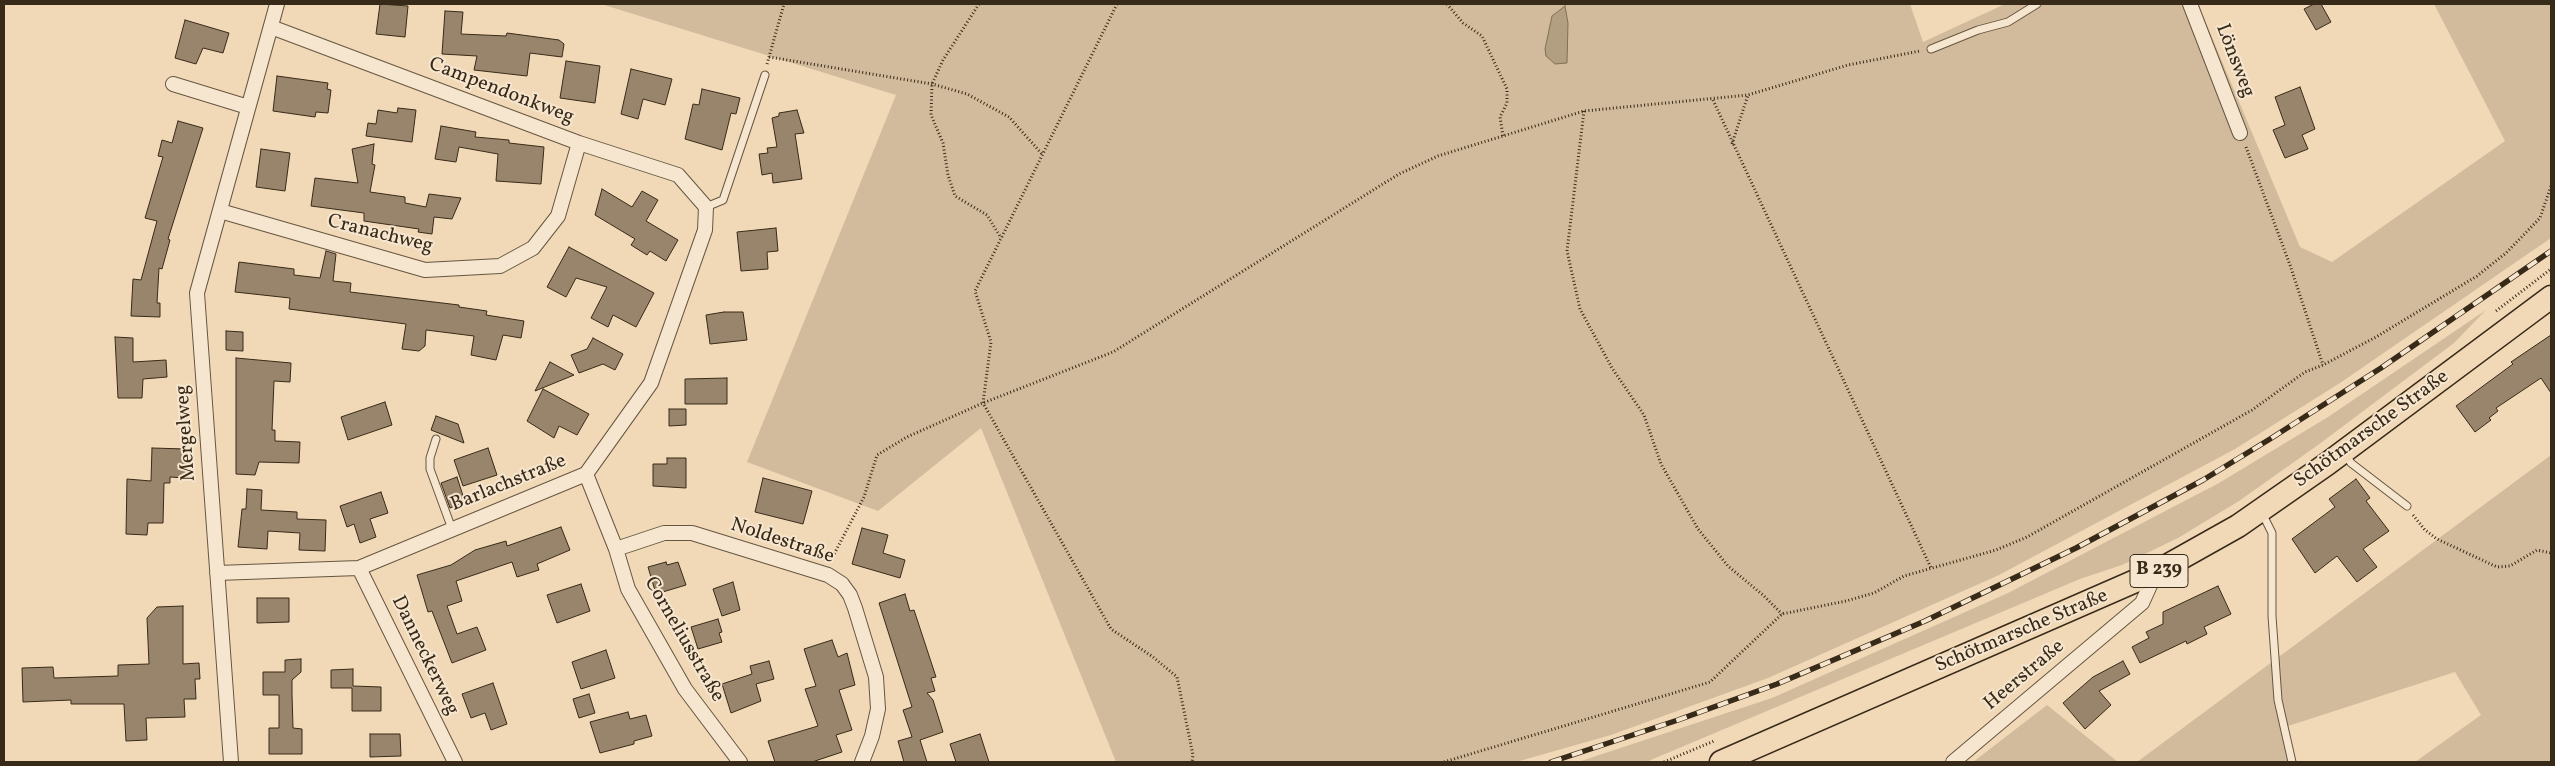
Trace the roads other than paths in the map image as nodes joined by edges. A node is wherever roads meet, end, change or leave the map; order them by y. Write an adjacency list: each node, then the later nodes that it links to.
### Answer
1 (278, 4): 4 (street, Mergelweg)
2 (2037, 4): 5 (lane)
3 (2190, 4): 9 (street, Lönsweg)
4 (271, 28): 8 (street, Mergelweg); 10 (street, Campendonkweg)
5 (1931, 49)
6 (765, 75): 11 (lane)
7 (173, 84): 8 (street)
8 (248, 107): 12 (street, Mergelweg)
9 (2240, 132)
10 (579, 143): 11 (street, Campendonkweg); 12 (street, Cranachweg)
11 (706, 207): 16 (street, Barlachstraße)
12 (220, 211): 23 (street, Mergelweg)
13 (2551, 297): 15 (main road, Schötmarsche Straße / B 239)
14 (436, 439): 19 (lane)
15 (2343, 452): 17 (lane); 18 (main road, Schötmarsche Straße / B 239)
16 (586, 474): 19 (street, Barlachstraße); 20 (street, Corneliusstraße)
17 (2407, 506)
18 (2260, 510): 22 (main road, Schötmarsche Straße / B 239); 30 (lane)
19 (452, 529): 21 (street, Barlachstraße)
20 (616, 549): 26 (street, Corneliusstraße); 27 (street, Noldestraße)
21 (358, 568): 23 (street, Barlachstraße); 25 (street, Danneckerweg)
22 (2156, 572): 28 (main road, Schötmarsche Straße / B 239); 29 (street, Heerstraße)
23 (217, 573): 24 (street, Mergelweg)
24 (231, 762)
25 (455, 762)
26 (740, 762)
27 (862, 762)
28 (1721, 762)
29 (1953, 762)
30 (2292, 762)

